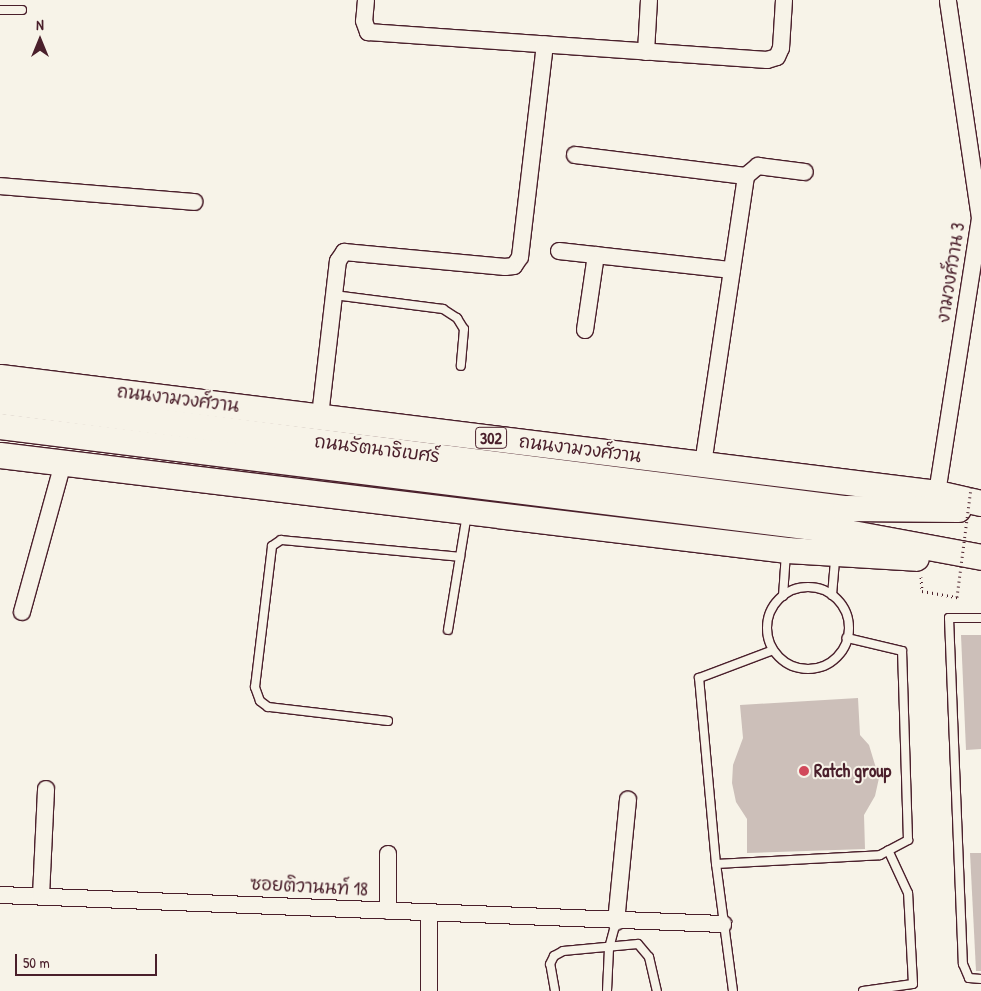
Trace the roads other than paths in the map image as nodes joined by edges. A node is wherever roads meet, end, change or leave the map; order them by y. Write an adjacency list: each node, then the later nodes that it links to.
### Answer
1 (366, 0): 7 (street)
2 (649, 0): 8 (street)
3 (784, 0): 8 (street)
4 (948, 0): 27 (street, งามวงศ์วาน 3)
5 (0, 10): 6 (lane)
6 (22, 10)
7 (545, 44): 8 (street); 17 (street)
8 (646, 52)
9 (575, 155): 11 (street)
10 (805, 172): 11 (street)
11 (746, 176): 16 (street)
12 (0, 186): 13 (street)
13 (194, 202)
14 (559, 251): 15 (street)
15 (596, 256): 16 (street); 18 (street)
16 (732, 270): 26 (street)
17 (334, 295): 19 (lane); 22 (street)
18 (585, 330)
19 (461, 366)
20 (0, 376): 22 (main road, ถนนงามวงศ์วาน / 302)
21 (0, 401): 29 (main road, ถนนรัตนาธิเบศร์)
22 (320, 416): 26 (main road, ถนนงามวงศ์วาน / 302)
23 (0, 426): 34 (main road, ถนนรัตนาธิเบศร์)
24 (0, 455): 25 (main road)
25 (63, 463): 30 (main road); 37 (street)
26 (703, 464): 27 (main road, ถนนงามวงศ์วาน / 302)
27 (937, 493): 28 (main road, ถนนงามวงศ์วาน / 302)
28 (976, 495)
29 (981, 510)
30 (467, 511): 31 (main road); 33 (lane)
31 (786, 550): 32 (main road); 36 (lane)
32 (835, 555): 34 (main road); 35 (lane)
33 (460, 557): 39 (lane); 42 (lane)
34 (981, 558)
35 (832, 595): 36 (lane); 40 (lane)
36 (783, 596): 41 (lane)
37 (22, 612)
38 (981, 618): 55 (lane)
39 (448, 630)
40 (847, 638): 41 (lane); 45 (lane)
41 (773, 650): 47 (lane)
42 (388, 722)
43 (46, 790): 49 (street)
44 (628, 800): 52 (street)
45 (888, 850): 47 (lane); 61 (lane)
46 (388, 854): 50 (street)
47 (716, 864): 53 (lane)
48 (0, 895): 49 (street, ซอยติวานนท์ 18)
49 (41, 896): 50 (street, ซอยติวานนท์ 18)
50 (388, 911): 51 (street, ซอยติวานนท์ 18)
51 (429, 913): 52 (street, ซอยติวานนท์ 18); 56 (street)
52 (616, 922): 53 (street, ซอยติวานนท์ 18); 54 (lane)
53 (723, 924): 60 (lane)
54 (609, 948): 57 (lane); 58 (lane); 59 (lane)
55 (981, 979)
56 (429, 991)
57 (555, 991)
58 (607, 991)
59 (657, 991)
60 (733, 991)
61 (863, 991)

